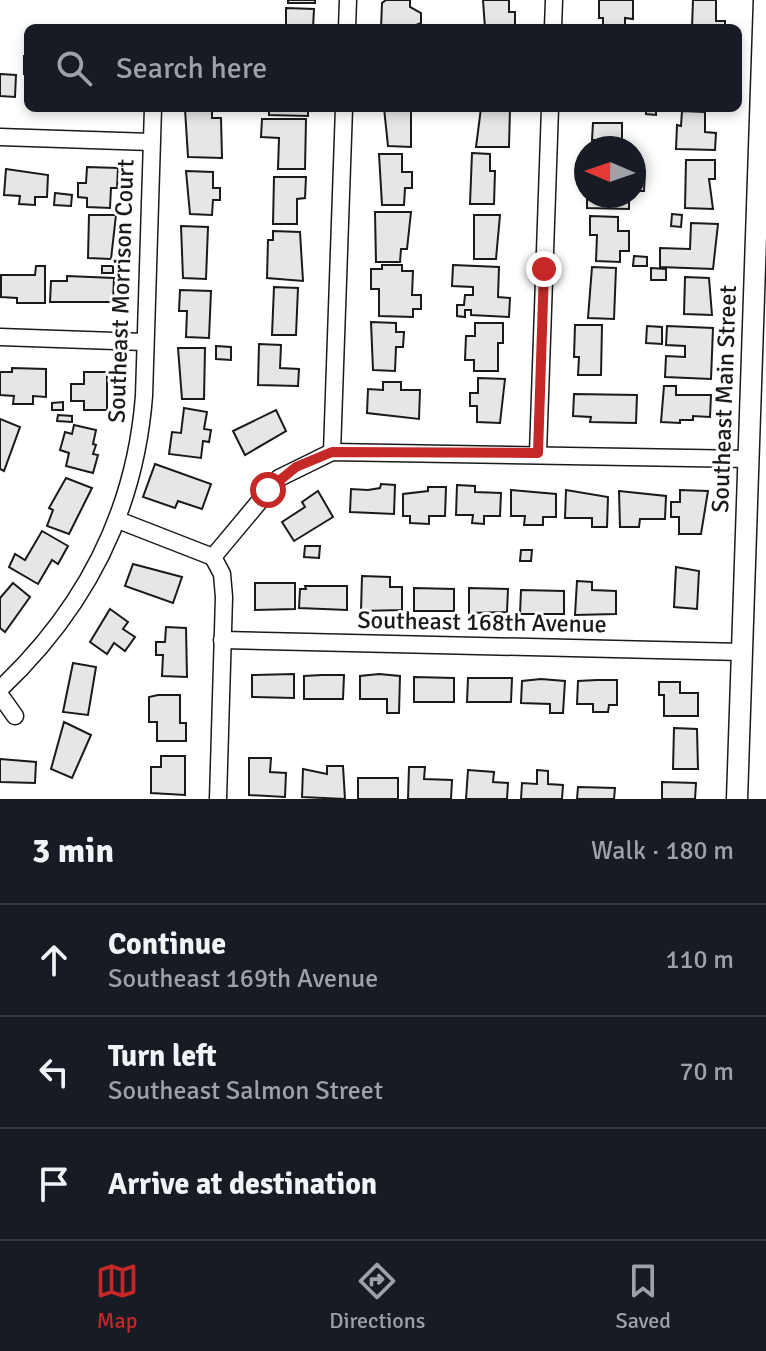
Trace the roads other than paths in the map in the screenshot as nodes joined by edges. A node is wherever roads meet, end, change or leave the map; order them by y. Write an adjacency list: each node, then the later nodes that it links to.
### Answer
1 (348, 0): 4 (street)
2 (554, 0): 5 (street)
3 (764, 0): 11 (street, Southeast Main Street)
4 (347, 24)
5 (553, 24)
6 (153, 112): 10 (street, Southeast Morrison Court)
7 (344, 112): 14 (street)
8 (550, 112): 15 (street)
9 (0, 137): 10 (street)
10 (151, 142): 13 (street, Southeast Morrison Court)
11 (760, 299): 16 (street, Southeast Main Street)
12 (0, 337): 13 (street)
13 (144, 342): 17 (street, Southeast Morrison Court)
14 (332, 452): 15 (street); 18 (street)
15 (538, 453): 16 (street)
16 (749, 459): 20 (street, Southeast Main Street)
17 (118, 520): 18 (street); 21 (street)
18 (213, 557): 19 (street)
19 (222, 640): 20 (street, Southeast 168th Avenue); 23 (street)
20 (742, 652): 24 (street, Southeast Main Street)
21 (0, 692): 22 (street)
22 (15, 716)
23 (218, 799)
24 (737, 799)

